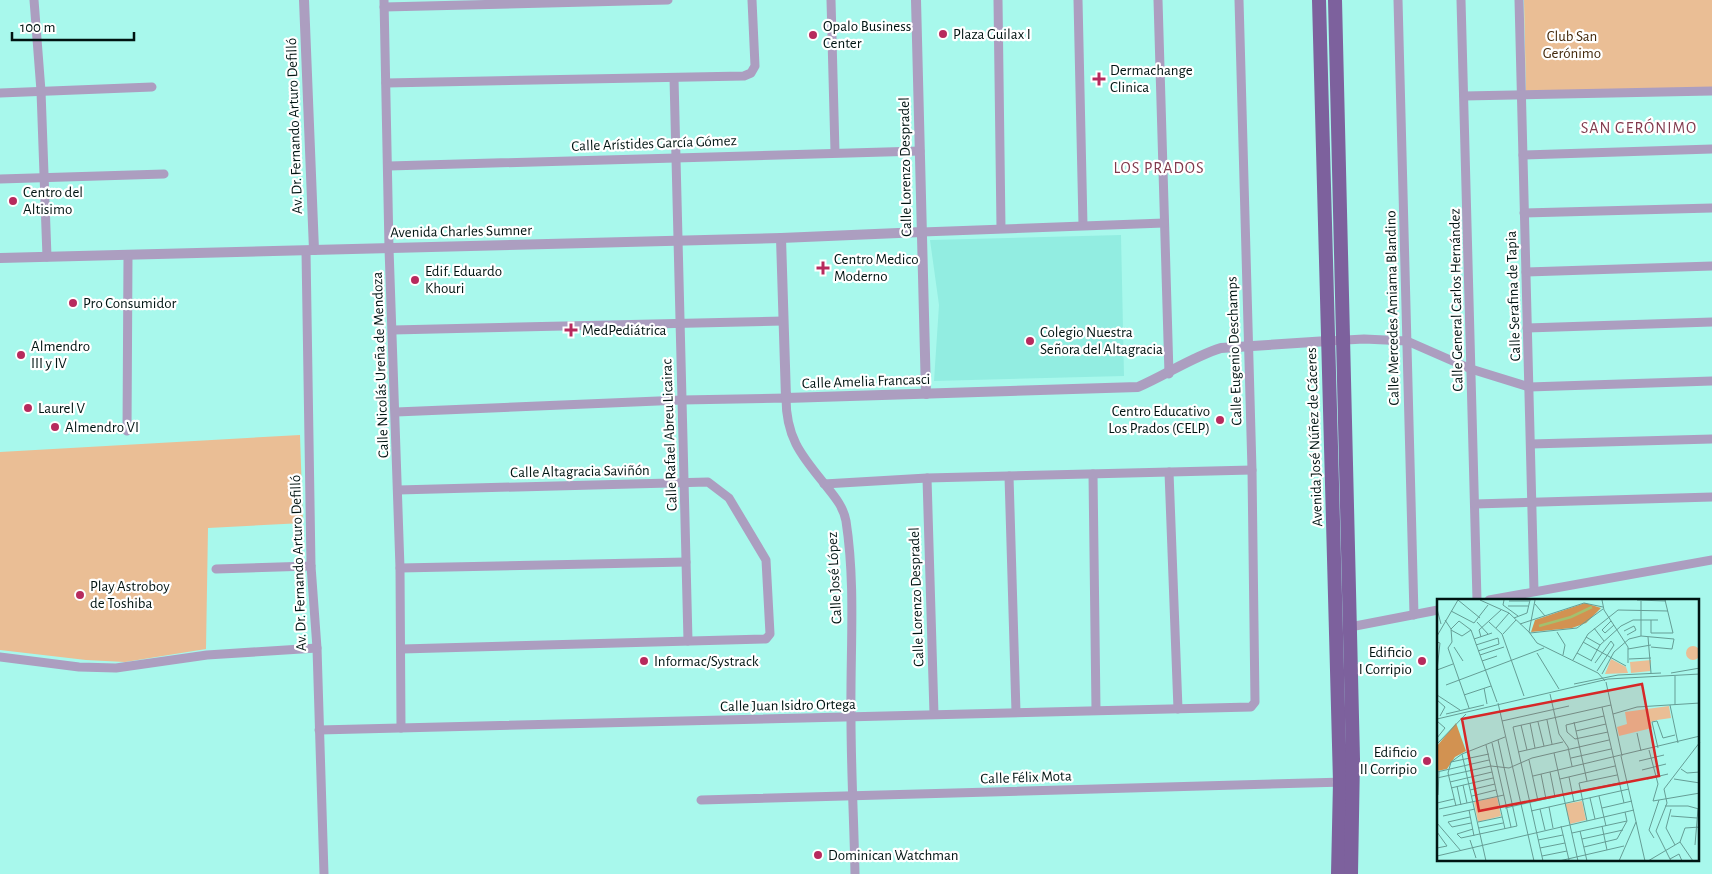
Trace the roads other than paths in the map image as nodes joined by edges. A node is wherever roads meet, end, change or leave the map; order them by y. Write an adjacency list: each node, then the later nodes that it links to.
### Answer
1 (34, 0): 20 (street)
2 (304, 0): 43 (street, Av. Dr. Fernando Arturo Defilló)
3 (668, 0): 16 (street)
4 (752, 0): 17 (street)
5 (831, 0): 27 (street)
6 (916, 0): 26 (street, Calle Lorenzo Despradel)
7 (998, 0): 38 (street)
8 (1078, 0): 37 (street)
9 (1158, 0): 36 (street)
10 (1239, 0): 57 (street, Calle Eugenio Deschamps)
11 (1319, 0): 54 (main road, Avenida José Núñez de Cáceres)
12 (1335, 0): 55 (main road, Avenida José Núñez de Cáceres)
13 (1398, 0): 56 (street, Calle Mercedes Amiama Blandino)
14 (1461, 0): 24 (street, Calle General Carlos Hernández)
15 (1519, 0): 23 (street, Calle Serafina de Tapia)
16 (384, 3): 18 (street, Calle Nicolás Ureña de Mendoza)
17 (674, 78): 18 (street); 29 (street, Calle Rafael Abreu Licairac)
18 (386, 83): 30 (street, Calle Nicolás Ureña de Mendoza)
19 (152, 87): 20 (street)
20 (41, 91): 22 (street); 32 (street)
21 (1712, 91): 23 (street)
22 (0, 93)
23 (1521, 95): 24 (street); 28 (street, Calle Serafina de Tapia)
24 (1464, 96): 58 (street, Calle General Carlos Hernández)
25 (1712, 149): 28 (street)
26 (920, 151): 27 (street, Calle Arístides García Gómez); 39 (street, Calle Lorenzo Despradel)
27 (835, 152): 29 (street, Calle Arístides García Gómez)
28 (1523, 155): 35 (street, Calle Serafina de Tapia)
29 (675, 156): 30 (street, Calle Arístides García Gómez); 41 (street, Calle Rafael Abreu Licairac)
30 (389, 166): 42 (street, Calle Nicolás Ureña de Mendoza)
31 (164, 174): 32 (street)
32 (43, 177): 33 (street); 45 (street)
33 (0, 179)
34 (1712, 208): 35 (street)
35 (1524, 213): 48 (street, Calle Serafina de Tapia)
36 (1164, 223): 37 (street); 59 (street)
37 (1084, 225): 38 (street)
38 (1001, 228): 39 (street)
39 (922, 232): 40 (street, Avenida Charles Sumner); 62 (street, Calle Lorenzo Despradel)
40 (781, 238): 41 (street, Avenida Charles Sumner); 49 (street, Calle José López)
41 (678, 241): 42 (street, Avenida Charles Sumner); 51 (street, Calle Rafael Abreu Licairac)
42 (389, 248): 43 (street, Avenida Charles Sumner); 53 (street, Calle Nicolás Ureña de Mendoza)
43 (310, 251): 44 (street, Avenida Charles Sumner); 82 (street, Av. Dr. Fernando Arturo Defilló)
44 (128, 256): 45 (street, Avenida Charles Sumner); 66 (street)
45 (47, 257): 46 (street, Avenida Charles Sumner)
46 (0, 258)
47 (1712, 266): 48 (street)
48 (1526, 272): 52 (street, Calle Serafina de Tapia)
49 (783, 321): 51 (street); 63 (street, Calle José López)
50 (1712, 322): 52 (street)
51 (680, 325): 53 (street); 64 (street, Calle Rafael Abreu Licairac)
52 (1527, 328): 61 (street, Calle Serafina de Tapia)
53 (393, 330): 65 (street, Calle Nicolás Ureña de Mendoza)
54 (1328, 341): 55 (street); 57 (street, Calle Amelia Francasci); 103 (main road, Avenida José Núñez de Cáceres)
55 (1343, 341): 56 (street); 90 (main road, Avenida José Núñez de Cáceres)
56 (1407, 341): 58 (street); 89 (street, Calle Mercedes Amiama Blandino)
57 (1248, 346): 59 (street, Calle Amelia Francasci); 69 (street, Calle Eugenio Deschamps)
58 (1471, 369): 61 (street); 79 (street, Calle General Carlos Hernández)
59 (1168, 374): 62 (street, Calle Amelia Francasci)
60 (1712, 381): 61 (street)
61 (1529, 387): 68 (street, Calle Serafina de Tapia)
62 (926, 394): 63 (street, Calle Amelia Francasci)
63 (786, 398): 64 (street, Calle Amelia Francasci); 75 (street, Calle José López)
64 (682, 400): 65 (street, Calle Amelia Francasci); 74 (street, Calle Rafael Abreu Licairac)
65 (396, 412): 76 (street, Calle Nicolás Ureña de Mendoza)
66 (127, 431)
67 (1712, 439): 68 (street)
68 (1530, 444): 78 (street, Calle Serafina de Tapia)
69 (1252, 470): 70 (street); 95 (street, Calle Eugenio Deschamps)
70 (1169, 472): 71 (street); 96 (street)
71 (1093, 474): 72 (street); 97 (street)
72 (1008, 476): 73 (street); 98 (street)
73 (927, 478): 75 (street); 99 (street, Calle Lorenzo Despradel)
74 (684, 483): 76 (street, Calle Altagracia Saviñón); 81 (street, Calle Rafael Abreu Licairac); 91 (street, Calle Altagracia Saviñón)
75 (824, 484): 100 (street, Calle José López)
76 (398, 490): 83 (street, Calle Nicolás Ureña de Mendoza)
77 (1712, 497): 78 (street)
78 (1532, 502): 79 (street); 85 (street, Calle Serafina de Tapia)
79 (1475, 504): 86 (street, Calle General Carlos Hernández)
80 (1712, 560): 85 (street)
81 (686, 562): 83 (street); 91 (street, Calle Rafael Abreu Licairac)
82 (311, 566): 84 (street); 92 (street, Av. Dr. Fernando Arturo Defilló)
83 (400, 568): 93 (street, Calle Nicolás Ureña de Mendoza)
84 (216, 570)
85 (1534, 591): 87 (street)
86 (1478, 599)
87 (1494, 599)
88 (1437, 610): 89 (street)
89 (1414, 615): 90 (street)
90 (1350, 627): 103 (main road, Avenida José Núñez de Cáceres)
91 (688, 641): 93 (street)
92 (317, 648): 94 (street); 102 (street, Av. Dr. Fernando Arturo Defilló)
93 (402, 648): 101 (street, Calle Nicolás Ureña de Mendoza)
94 (0, 656)
95 (1255, 702): 96 (street, Calle Juan Isidro Ortega)
96 (1178, 709): 97 (street, Calle Juan Isidro Ortega)
97 (1096, 710): 98 (street, Calle Juan Isidro Ortega)
98 (1016, 712): 99 (street, Calle Juan Isidro Ortega)
99 (934, 714): 100 (street, Calle Juan Isidro Ortega)
100 (851, 717): 101 (street, Calle Juan Isidro Ortega); 104 (street, Calle José López)
101 (401, 728): 102 (street, Calle Juan Isidro Ortega)
102 (319, 730): 106 (street, Av. Dr. Fernando Arturo Defilló)
103 (1346, 782): 104 (street, Calle Félix Mota); 108 (main road, Avenida José Núñez de Cáceres); 109 (main road, Avenida José Núñez de Cáceres)
104 (853, 796): 105 (street, Calle Félix Mota); 107 (street, Calle José López)
105 (701, 800)
106 (324, 874)
107 (855, 874)
108 (1338, 874)
109 (1351, 874)

